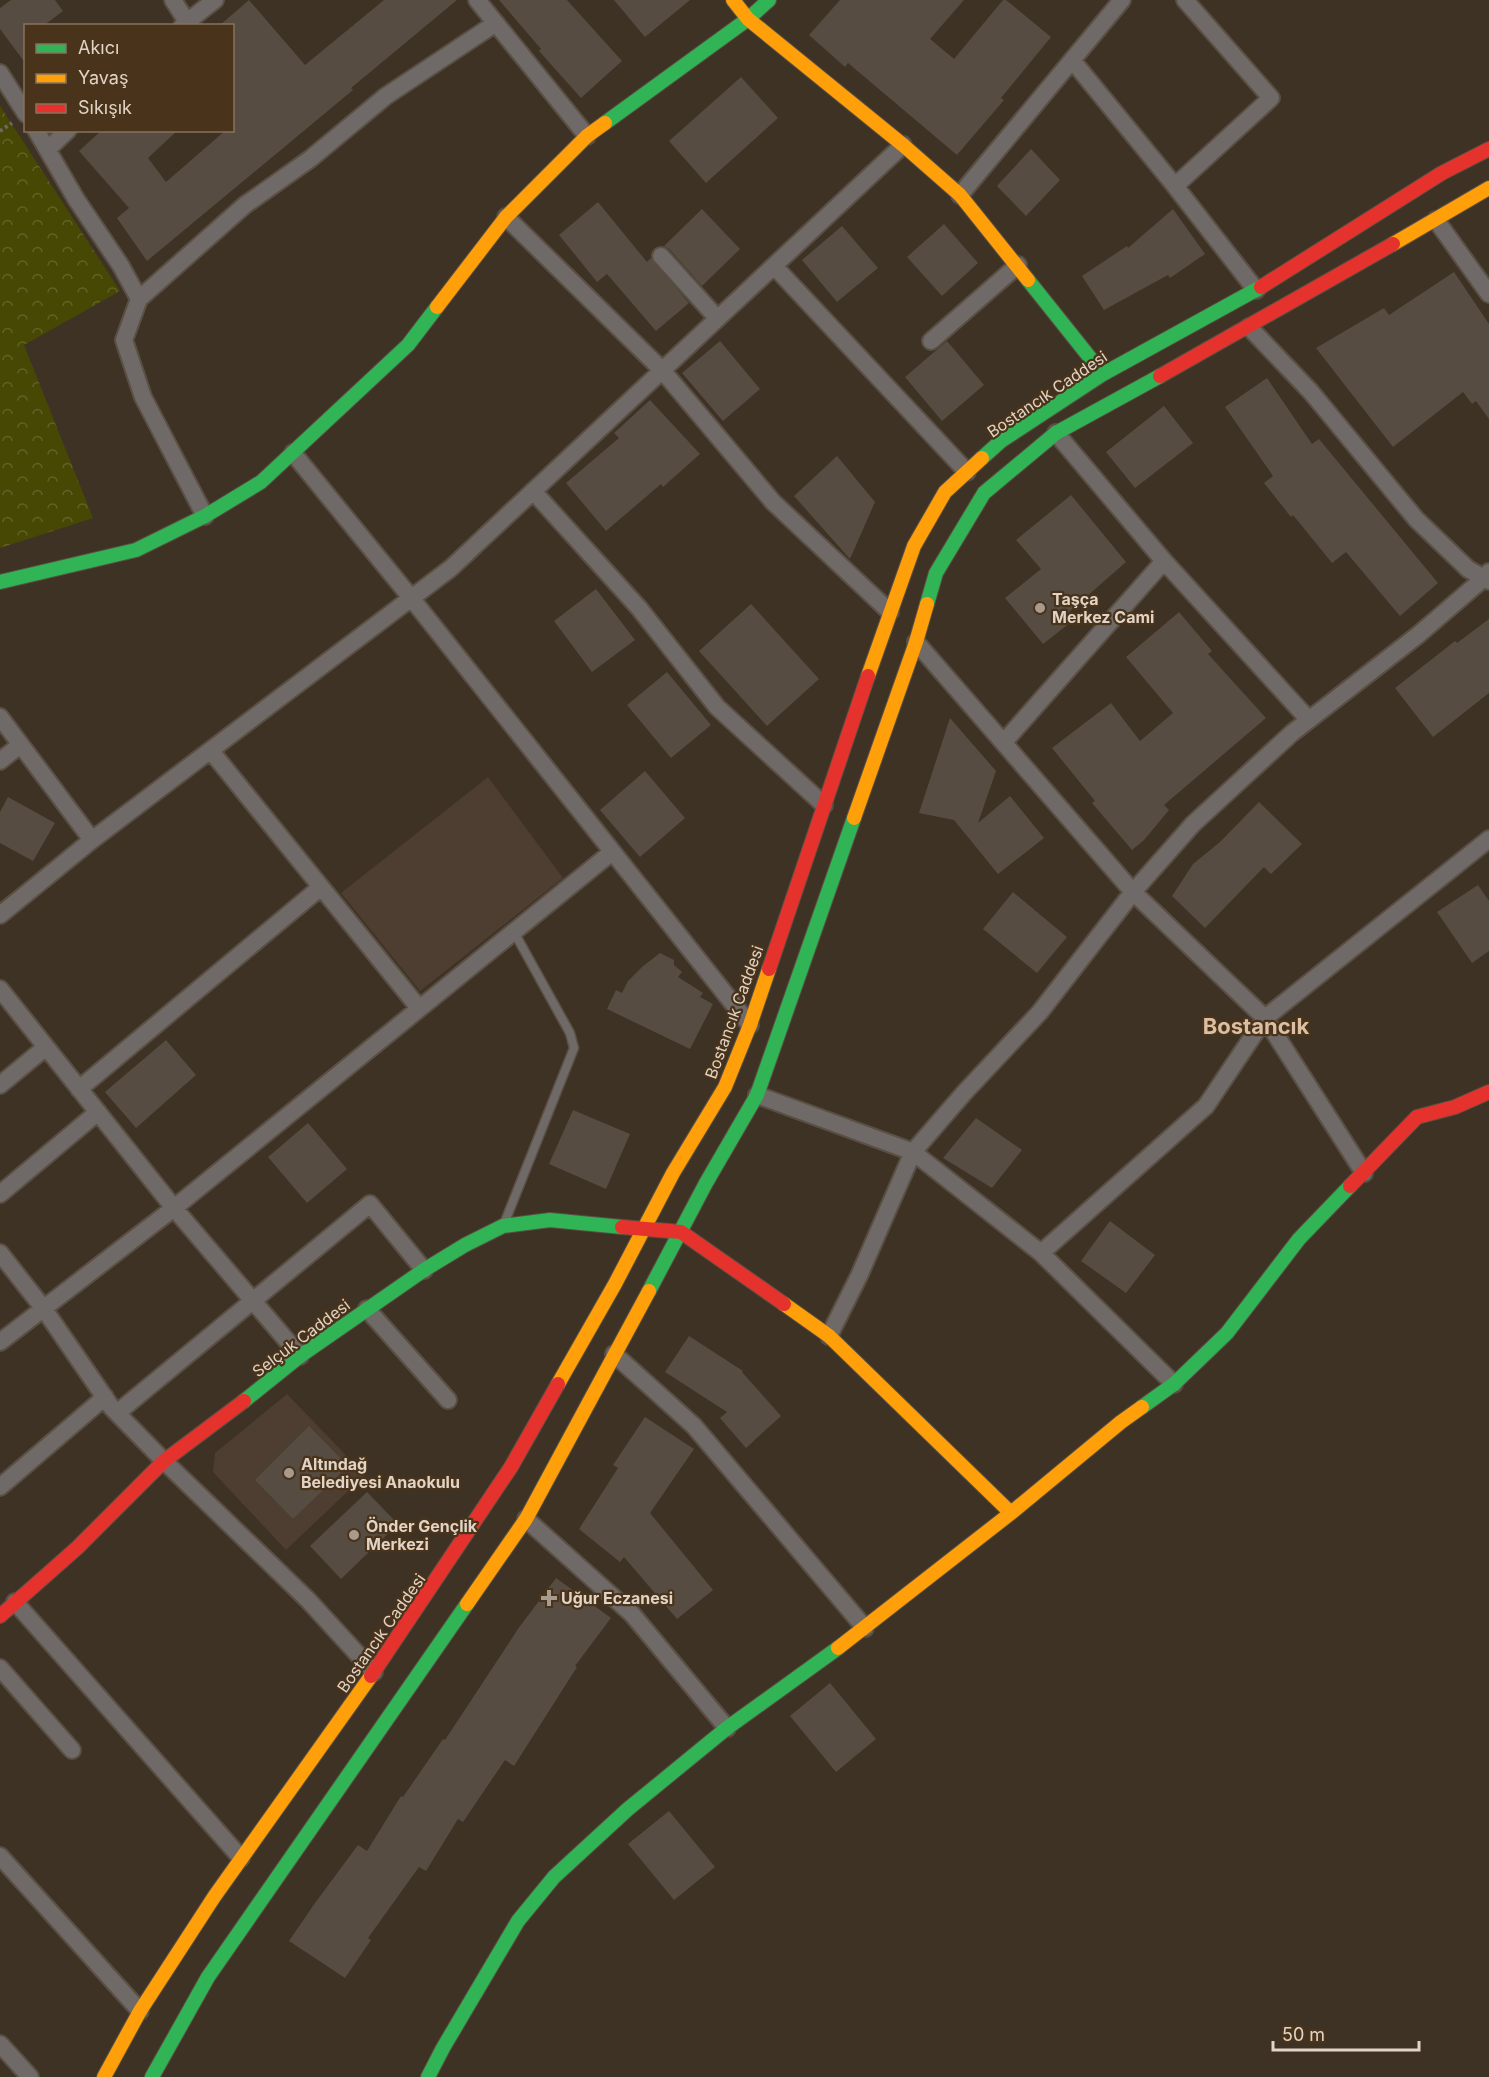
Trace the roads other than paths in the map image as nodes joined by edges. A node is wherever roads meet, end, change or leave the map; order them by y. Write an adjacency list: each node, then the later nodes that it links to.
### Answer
1 (173, 0): 10 (street)
2 (215, 0): 10 (street)
3 (477, 0): 9 (street)
4 (733, 0): 8 (main road)
5 (769, 0): 8 (main road)
6 (1122, 0): 11 (street)
7 (1185, 0): 20 (street)
8 (748, 19): 16 (main road); 17 (main road)
9 (496, 23): 16 (street); 30 (street)
10 (184, 24)
11 (1072, 60): 20 (street); 22 (street)
12 (0, 73): 13 (street)
13 (24, 111)
14 (37, 132): 18 (street)
15 (66, 132): 18 (street)
16 (587, 136): 23 (main road)
17 (903, 145): 22 (main road); 26 (street)
18 (48, 149): 30 (street)
19 (1489, 149): 28 (main road, Bostancık Caddesi)
20 (1175, 186): 28 (street)
21 (1489, 188): 24 (main road)
22 (960, 195): 27 (main road)
23 (506, 217): 34 (street); 37 (main road)
24 (1436, 220): 29 (street); 32 (main road)
25 (661, 256): 31 (street)
26 (774, 266): 31 (street); 38 (street)
27 (1017, 266): 33 (street); 35 (main road)
28 (1256, 290): 35 (main road, Bostancık Caddesi)
29 (1489, 294)
30 (139, 298): 40 (street)
31 (717, 318): 34 (street)
32 (1249, 327): 36 (main road); 42 (street)
33 (931, 341)
34 (662, 370): 39 (street); 45 (street)
35 (1103, 374): 38 (main road, Bostancık Caddesi)
36 (1056, 433): 41 (street); 46 (main road)
37 (293, 453): 40 (main road); 44 (street)
38 (967, 472): 45 (main road, Bostancık Caddesi)
39 (533, 491): 44 (street); 53 (street)
40 (205, 516): 43 (main road)
41 (1164, 561): 48 (street); 49 (street)
42 (1488, 577): 48 (street)
43 (0, 582)
44 (412, 599): 51 (street); 56 (street)
45 (890, 612): 53 (main road, Bostancık Caddesi)
46 (916, 642): 49 (street); 69 (main road)
47 (0, 717): 50 (street)
48 (1309, 720): 58 (street)
49 (1004, 742): 58 (street)
50 (20, 745): 52 (street); 55 (street)
51 (211, 751): 55 (street); 57 (street)
52 (0, 761)
53 (824, 805): 64 (main road, Bostancık Caddesi)
54 (1489, 839): 63 (street)
55 (92, 840): 59 (street)
56 (612, 852): 60 (street); 64 (street)
57 (321, 887): 62 (street); 67 (street)
58 (1133, 892): 63 (street); 71 (street)
59 (0, 915)
60 (514, 932): 62 (street); 75 (lane)
61 (0, 989): 65 (street)
62 (419, 1008): 74 (street)
63 (1266, 1018): 72 (street); 79 (street)
64 (750, 1025): 76 (main road, Bostancık Caddesi)
65 (46, 1047): 66 (street); 67 (street)
66 (0, 1085)
67 (79, 1089): 70 (street)
68 (1489, 1092): 72 (main road)
69 (757, 1095): 71 (street); 77 (main road)
70 (98, 1112): 73 (street); 74 (street)
71 (914, 1152): 79 (street); 84 (street)
72 (1364, 1173): 88 (main road)
73 (0, 1194)
74 (174, 1208): 81 (street); 83 (street)
75 (503, 1226): 76 (main road, Selçuk Caddesi); 80 (main road, Selçuk Caddesi)
76 (644, 1228): 77 (main road, Selçuk Caddesi); 100 (main road, Bostancık Caddesi)
77 (681, 1232): 84 (main road); 86 (main road)
78 (0, 1253): 83 (street)
79 (1041, 1253): 88 (street)
80 (424, 1270): 81 (street); 82 (main road, Selçuk Caddesi)
81 (254, 1301): 87 (street); 91 (street)
82 (367, 1309): 87 (main road, Selçuk Caddesi); 90 (street)
83 (44, 1310): 85 (street); 89 (street)
84 (829, 1336): 94 (main road)
85 (0, 1342)
86 (614, 1354): 95 (main road); 98 (street)
87 (300, 1356): 92 (main road, Selçuk Caddesi)
88 (1174, 1384): 94 (main road)
89 (105, 1397): 91 (street); 93 (street)
90 (448, 1400)
91 (117, 1413): 92 (street)
92 (164, 1461): 96 (main road, Selçuk Caddesi); 100 (street)
93 (0, 1486)
94 (1011, 1513): 98 (main road)
95 (526, 1519): 101 (street); 109 (main road)
96 (15, 1602): 97 (main road, Selçuk Caddesi); 104 (street)
97 (0, 1616)
98 (865, 1628): 101 (main road)
99 (0, 1668): 102 (street)
100 (374, 1672): 104 (main road, Bostancık Caddesi)
101 (727, 1728): 110 (main road)
102 (72, 1750)
103 (0, 1856): 105 (street)
104 (241, 1858): 105 (main road, Bostancık Caddesi)
105 (140, 2011): 108 (main road, Bostancık Caddesi)
106 (0, 2043): 107 (street)
107 (30, 2077)
108 (104, 2077)
109 (152, 2077)
110 (428, 2077)

